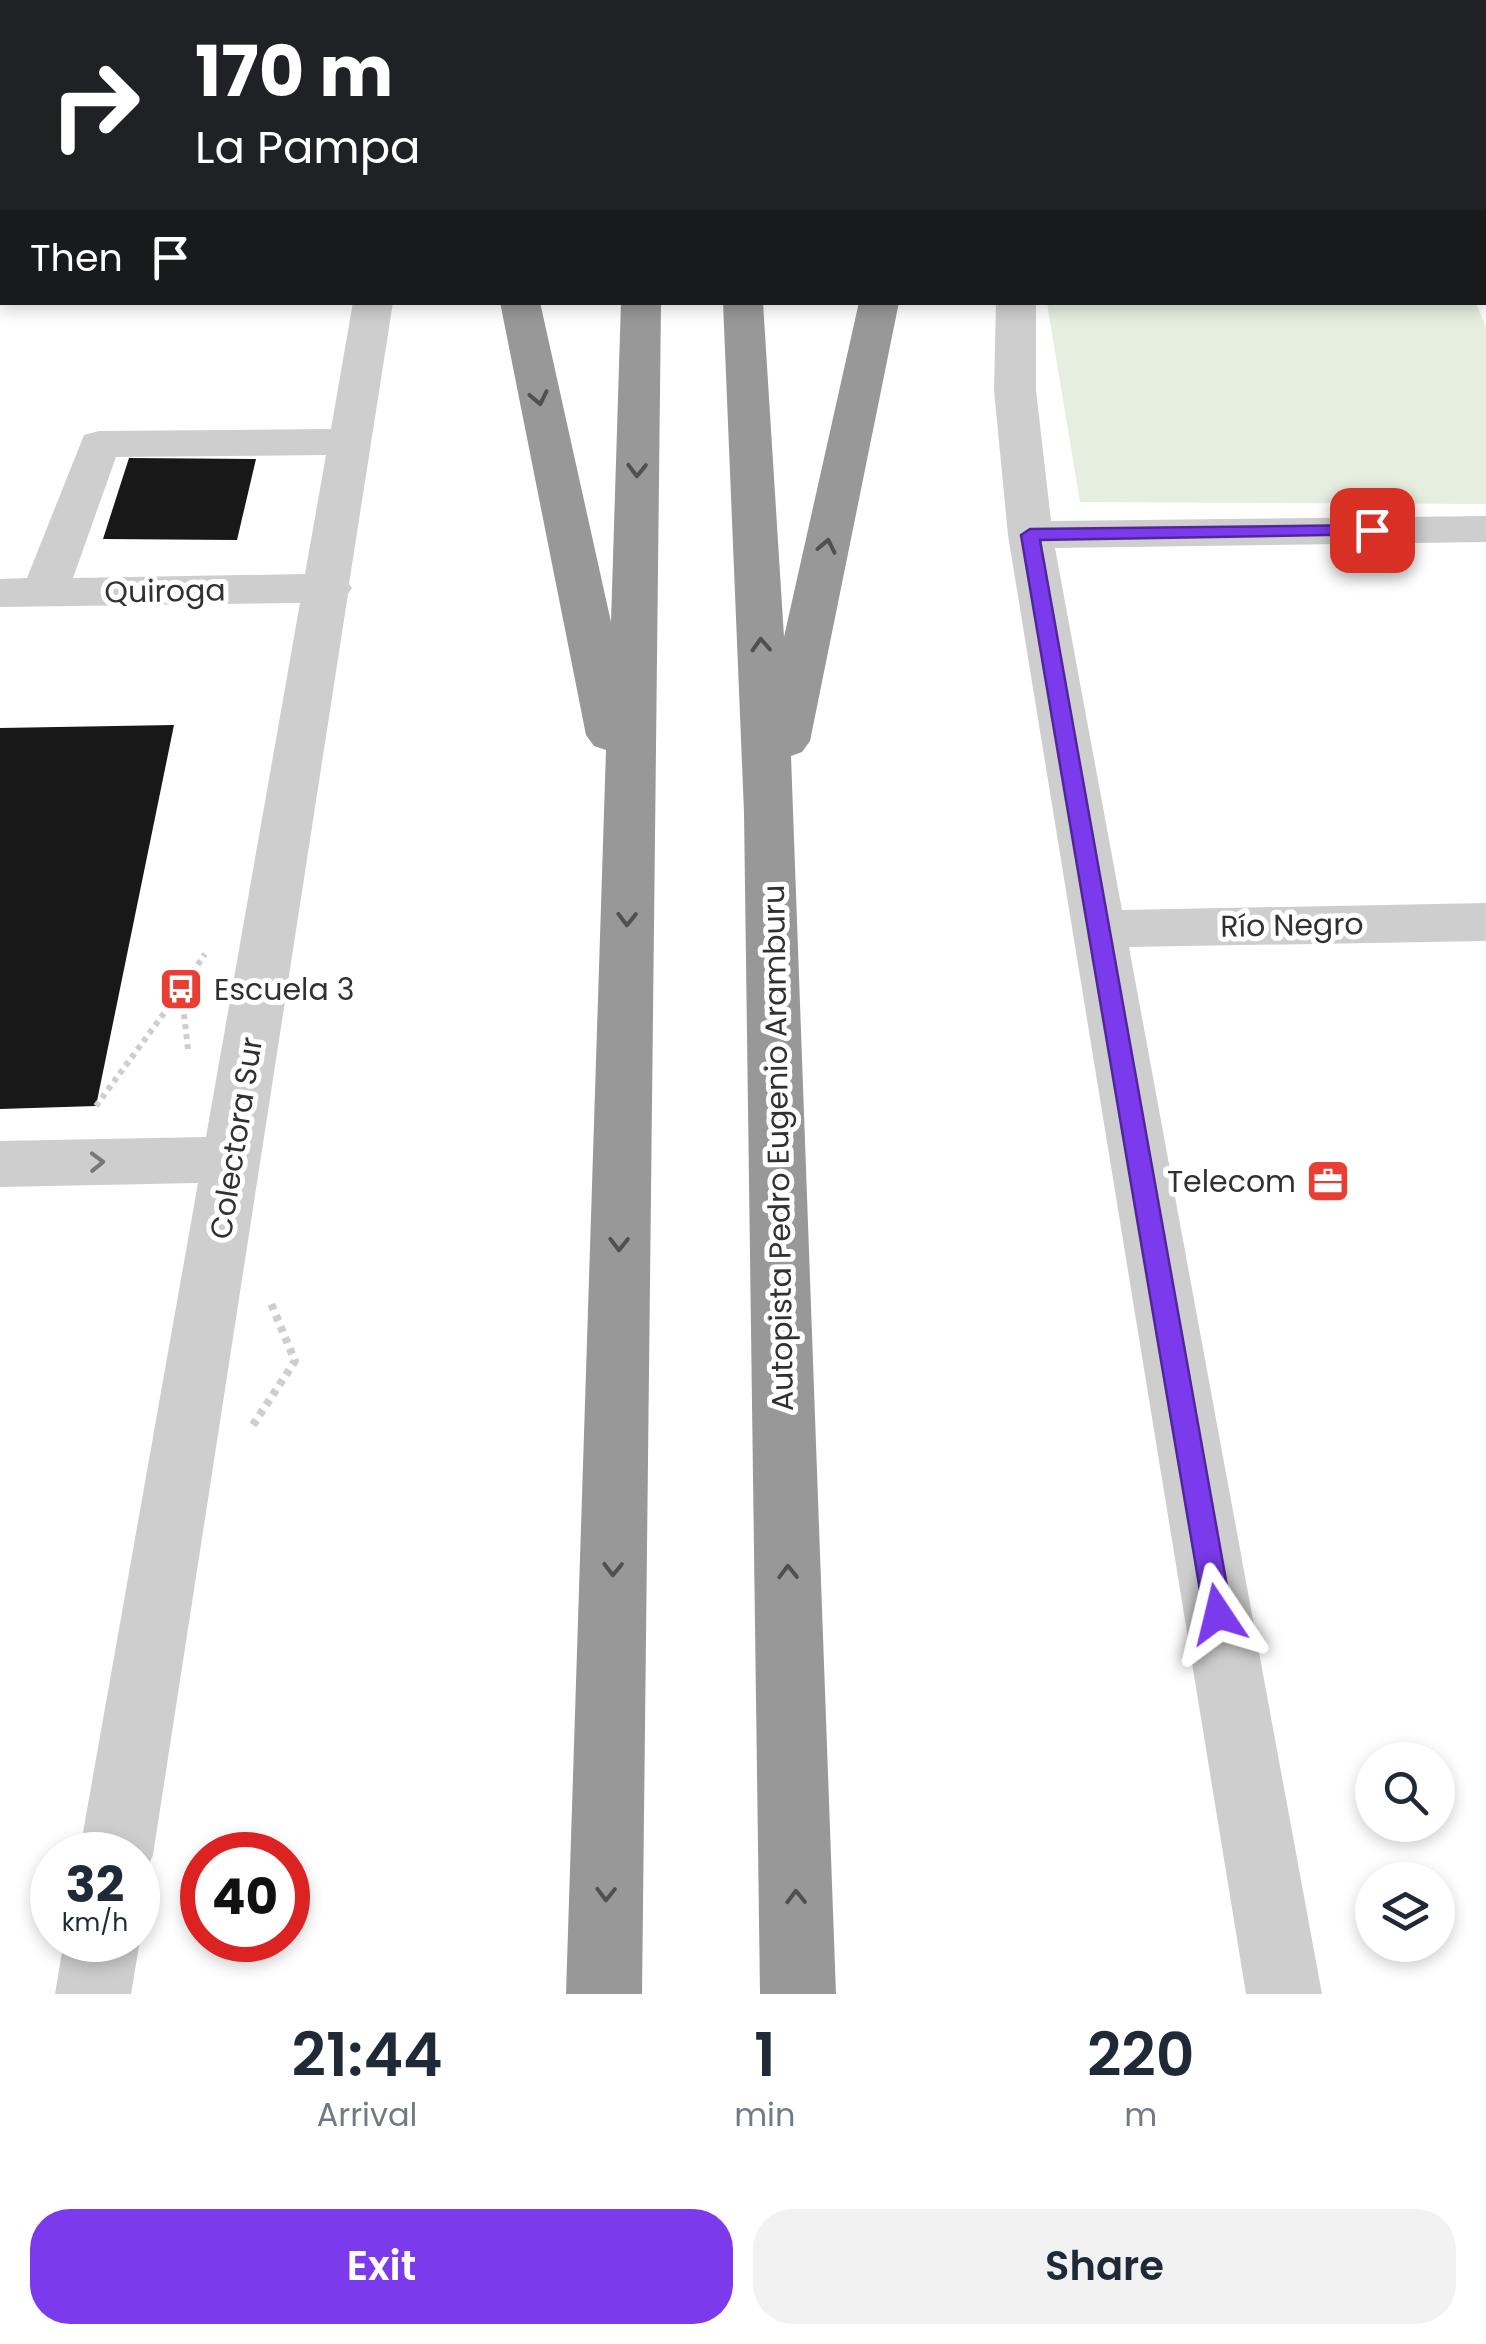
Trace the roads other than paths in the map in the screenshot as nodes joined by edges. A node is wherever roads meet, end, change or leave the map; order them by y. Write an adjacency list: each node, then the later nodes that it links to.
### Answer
1 (374, 305): 7 (street, Colectora Sur)
2 (521, 305): 13 (highway, one-way to 13)
3 (641, 305): 13 (highway, one-way to 13)
4 (742, 305): 12 (highway, Autopista Pedro Eugenio Aramburu, one-way to 4)
5 (878, 305): 12 (highway, one-way to 5)
6 (1016, 305): 9 (street)
7 (352, 442): 10 (street, Colectora Sur); 11 (street)
8 (1486, 529): 9 (street)
9 (1030, 535): 15 (street)
10 (329, 588): 11 (street, Quiroga); 16 (street, Colectora Sur)
11 (22, 592)
12 (770, 812): 22 (highway, Autopista Pedro Eugenio Aramburu, one-way to 12)
13 (630, 822): 21 (highway, one-way to 21)
14 (1486, 922): 15 (street, Río Negro)
15 (1098, 928): 23 (street)
16 (233, 1159): 17 (street, one-way to 16); 18 (street, Colectora Sur)
17 (0, 1164)
18 (120, 1832)
19 (98, 1962): 20 (street)
20 (93, 1994)
21 (604, 1994)
22 (798, 1994)
23 (1284, 1994)

